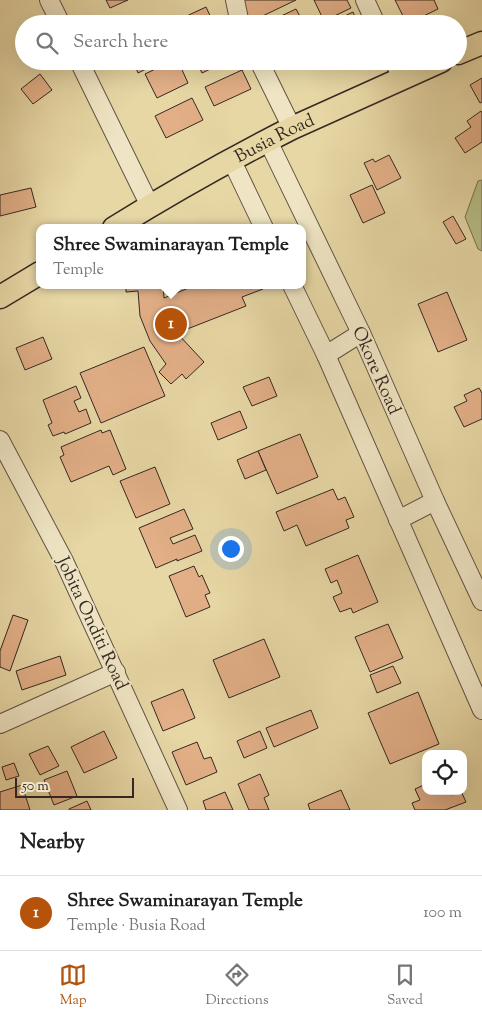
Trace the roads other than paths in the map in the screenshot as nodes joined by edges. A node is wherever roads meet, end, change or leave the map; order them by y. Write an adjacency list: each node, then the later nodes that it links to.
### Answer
1 (49, 0): 4 (street)
2 (235, 0): 5 (street)
3 (365, 0): 6 (street)
4 (56, 15)
5 (238, 15)
6 (372, 15)
7 (482, 43): 8 (main road)
8 (467, 49)
9 (83, 70): 15 (street)
10 (263, 70): 12 (street)
11 (398, 70): 12 (main road, Busia Road)
12 (292, 128): 13 (main road, Busia Road)
13 (268, 140): 14 (main road, Busia Road); 21 (street, Okore Road)
14 (231, 159): 15 (main road, Busia Road); 17 (street)
15 (150, 206): 16 (main road, Busia Road)
16 (121, 224)
17 (262, 224)
18 (36, 275): 20 (main road)
19 (294, 289): 22 (street)
20 (0, 297)
21 (361, 333): 22 (street); 24 (street, Okore Road)
22 (326, 354): 25 (street)
23 (0, 440): 27 (street, Jobita Onditi Road)
24 (435, 501): 25 (street); 26 (street, Okore Road)
25 (398, 520): 28 (street)
26 (482, 601)
27 (116, 672): 30 (street); 31 (street, Jobita Onditi Road)
28 (478, 689): 29 (street)
29 (482, 710)
30 (0, 724)
31 (178, 810)

